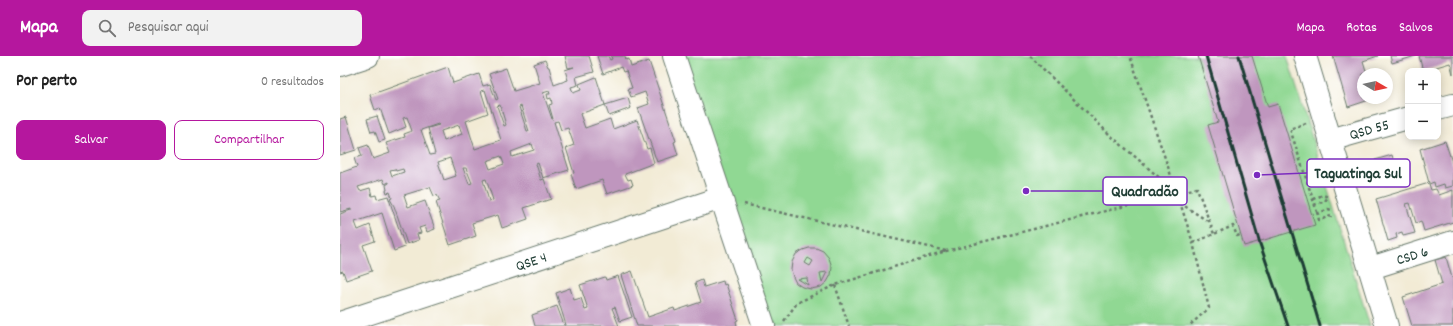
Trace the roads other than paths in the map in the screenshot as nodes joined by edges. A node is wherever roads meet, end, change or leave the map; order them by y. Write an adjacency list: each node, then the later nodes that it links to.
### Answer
1 (368, 56): 4 (street)
2 (674, 56): 9 (street)
3 (1305, 56): 8 (street)
4 (340, 65)
5 (1453, 105): 6 (street)
6 (1441, 108)
7 (1405, 119): 8 (street, QSD 55)
8 (1330, 140): 11 (street)
9 (721, 198): 12 (street, QSE 4); 13 (street)
10 (1453, 242): 11 (street, CSD 6)
11 (1371, 268): 14 (street)
12 (340, 324)
13 (764, 326)
14 (1387, 326)

